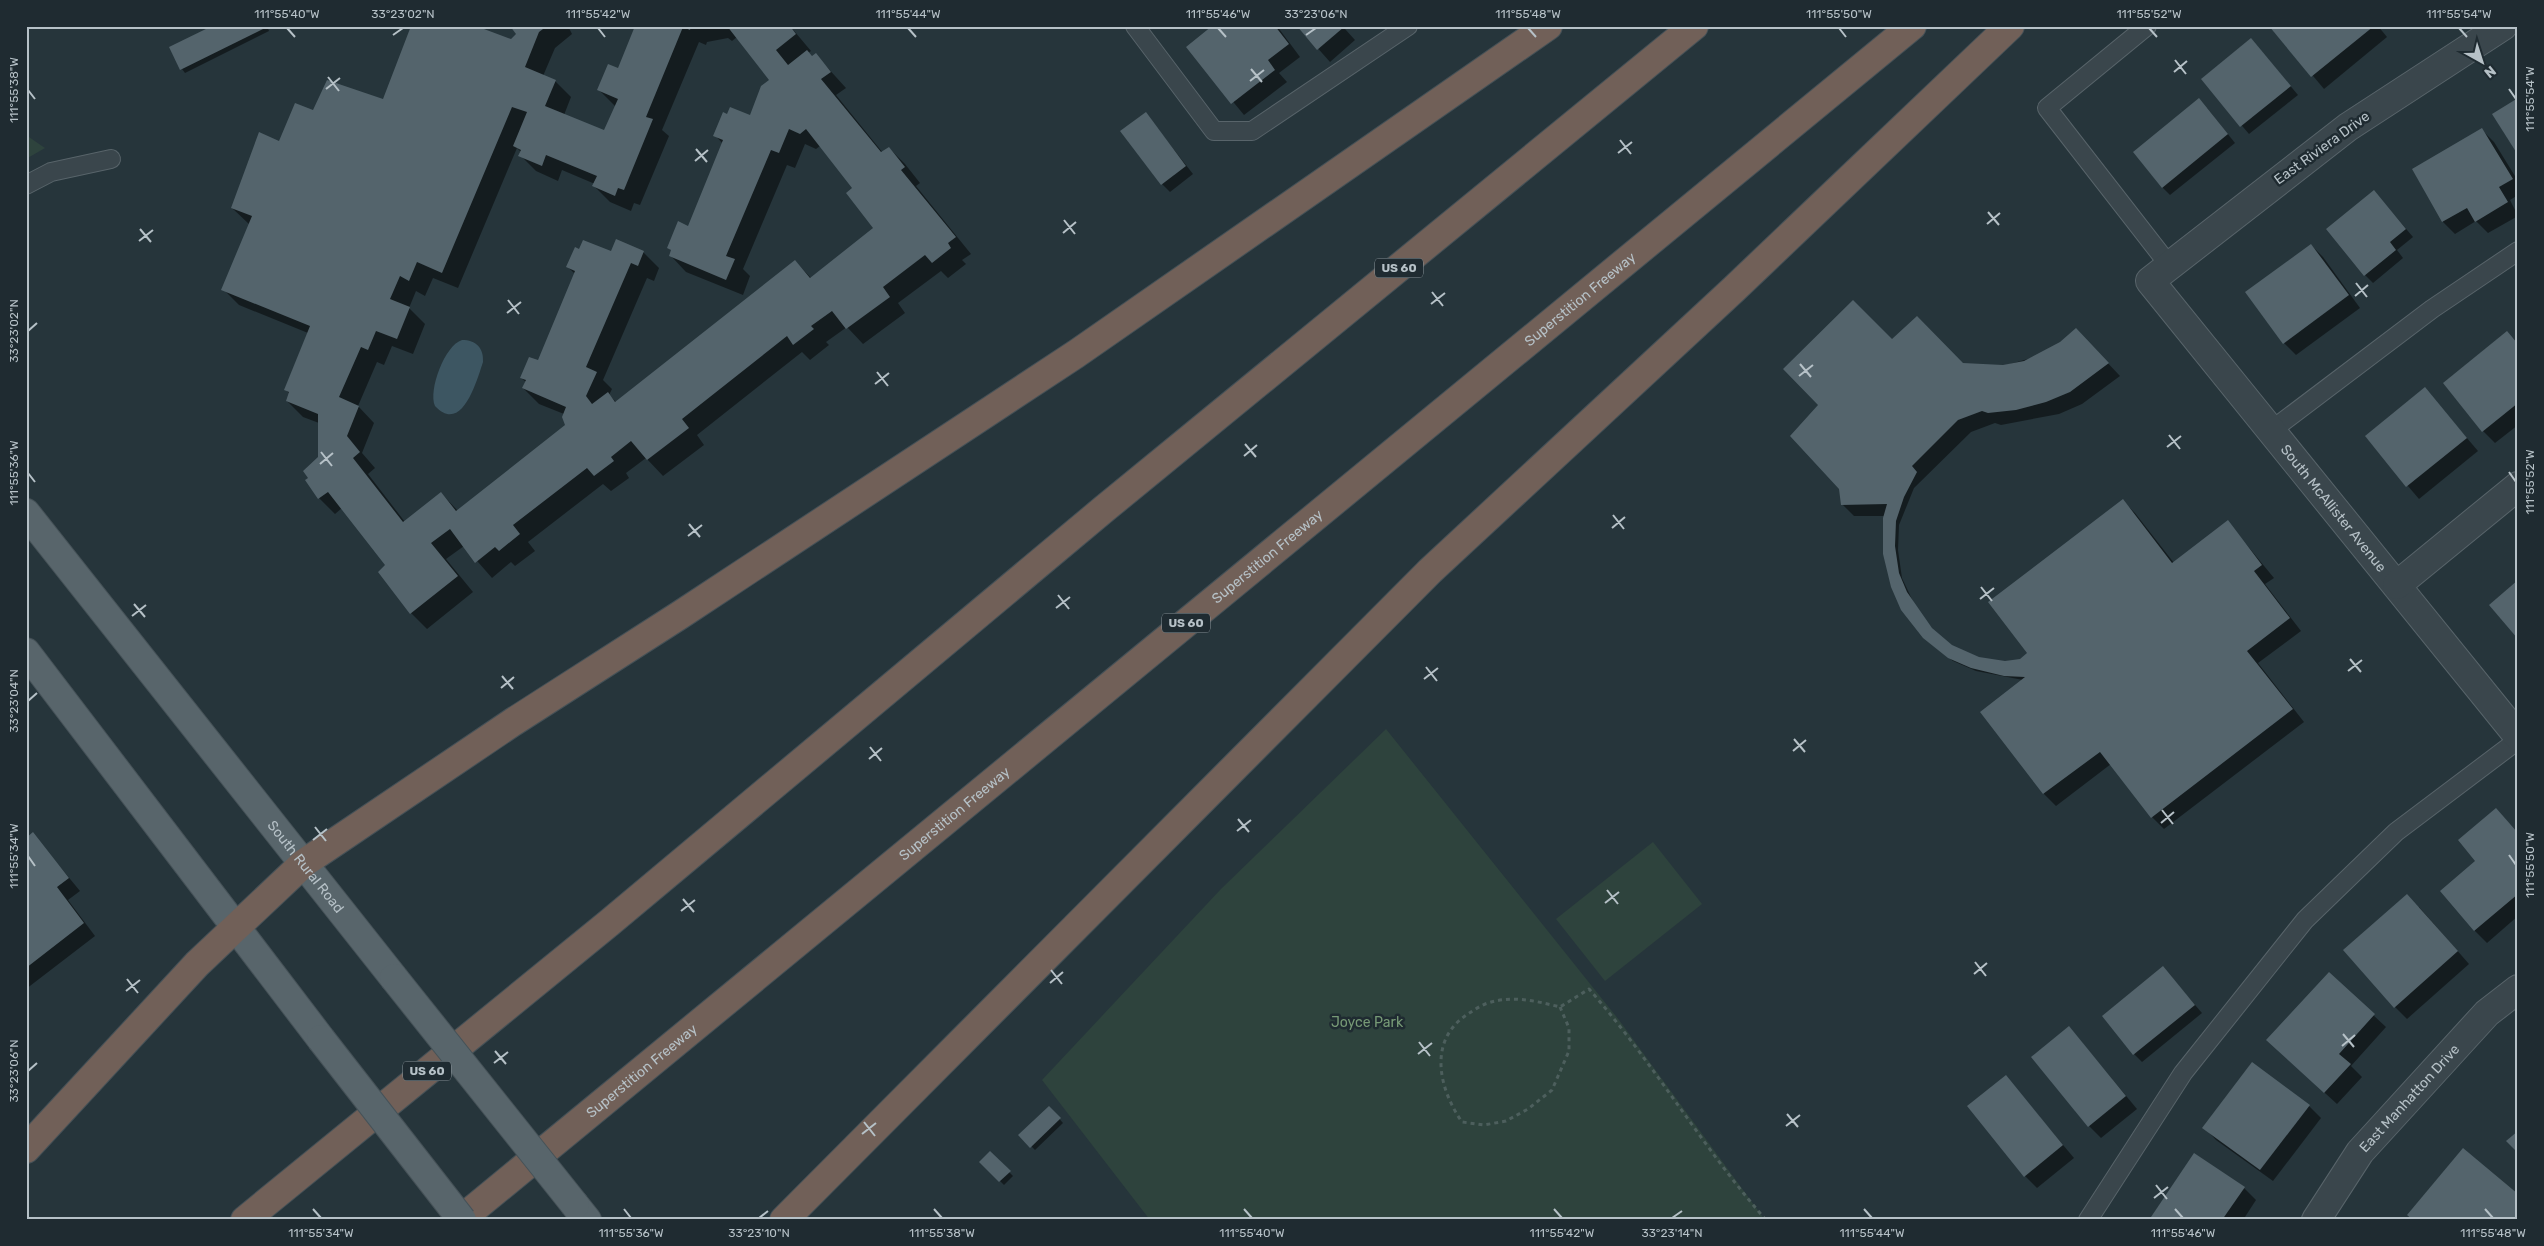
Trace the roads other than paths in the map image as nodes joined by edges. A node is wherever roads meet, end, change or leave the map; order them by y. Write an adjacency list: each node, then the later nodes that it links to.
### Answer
1 (1135, 26): 2 (lane)
2 (1408, 26)
3 (1548, 26): 20 (highway)
4 (1694, 26): 24 (highway, US 60)
5 (1912, 26): 25 (highway, Superstition Freeway / US 60)
6 (2010, 26): 27 (highway)
7 (2147, 26): 12 (lane)
8 (2503, 26): 12 (street, East Riviera Drive)
9 (111, 159): 10 (lane)
10 (26, 185)
11 (2518, 252): 13 (lane)
12 (2160, 273): 13 (street, South McAllister Avenue)
13 (2272, 430): 16 (street, South McAllister Avenue)
14 (2518, 486): 16 (street)
15 (26, 513): 20 (main road, South Rural Road)
16 (2397, 584): 18 (street, South McAllister Avenue)
17 (26, 652): 21 (main road)
18 (2518, 736)
19 (2518, 740): 28 (lane)
20 (304, 863): 21 (highway); 26 (main road, South Rural Road, bridge)
21 (236, 928): 23 (highway); 25 (main road, bridge)
22 (2518, 988): 29 (street, East Manhatton Drive)
23 (26, 1148)
24 (245, 1220)
25 (461, 1220)
26 (587, 1220)
27 (784, 1220)
28 (2088, 1220)
29 (2316, 1220)

